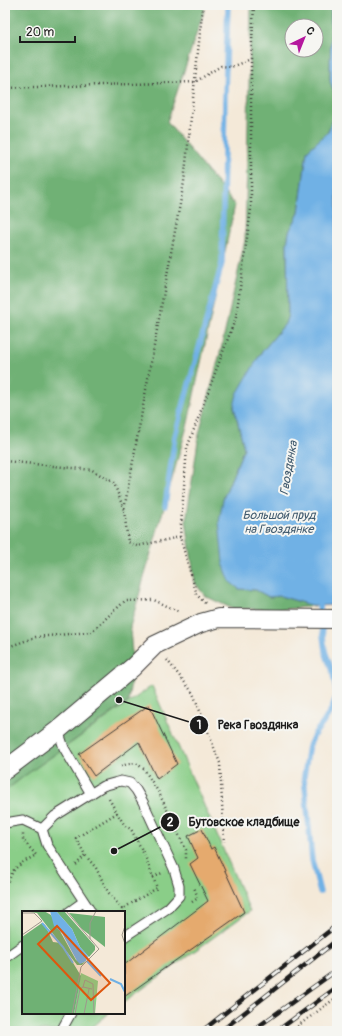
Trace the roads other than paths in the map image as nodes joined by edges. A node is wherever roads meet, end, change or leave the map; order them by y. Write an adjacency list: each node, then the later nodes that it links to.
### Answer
1 (337, 619): 2 (street)
2 (58, 730): 3 (street); 4 (lane)
3 (5, 770)
4 (91, 794): 6 (lane); 10 (lane)
5 (5, 823): 6 (lane)
6 (42, 829): 7 (lane)
7 (83, 902): 8 (lane); 9 (lane)
8 (70, 911)
9 (90, 911)
10 (125, 936)
11 (22, 946): 12 (lane)
12 (5, 958)
13 (70, 1014): 14 (lane)
14 (61, 1031)

